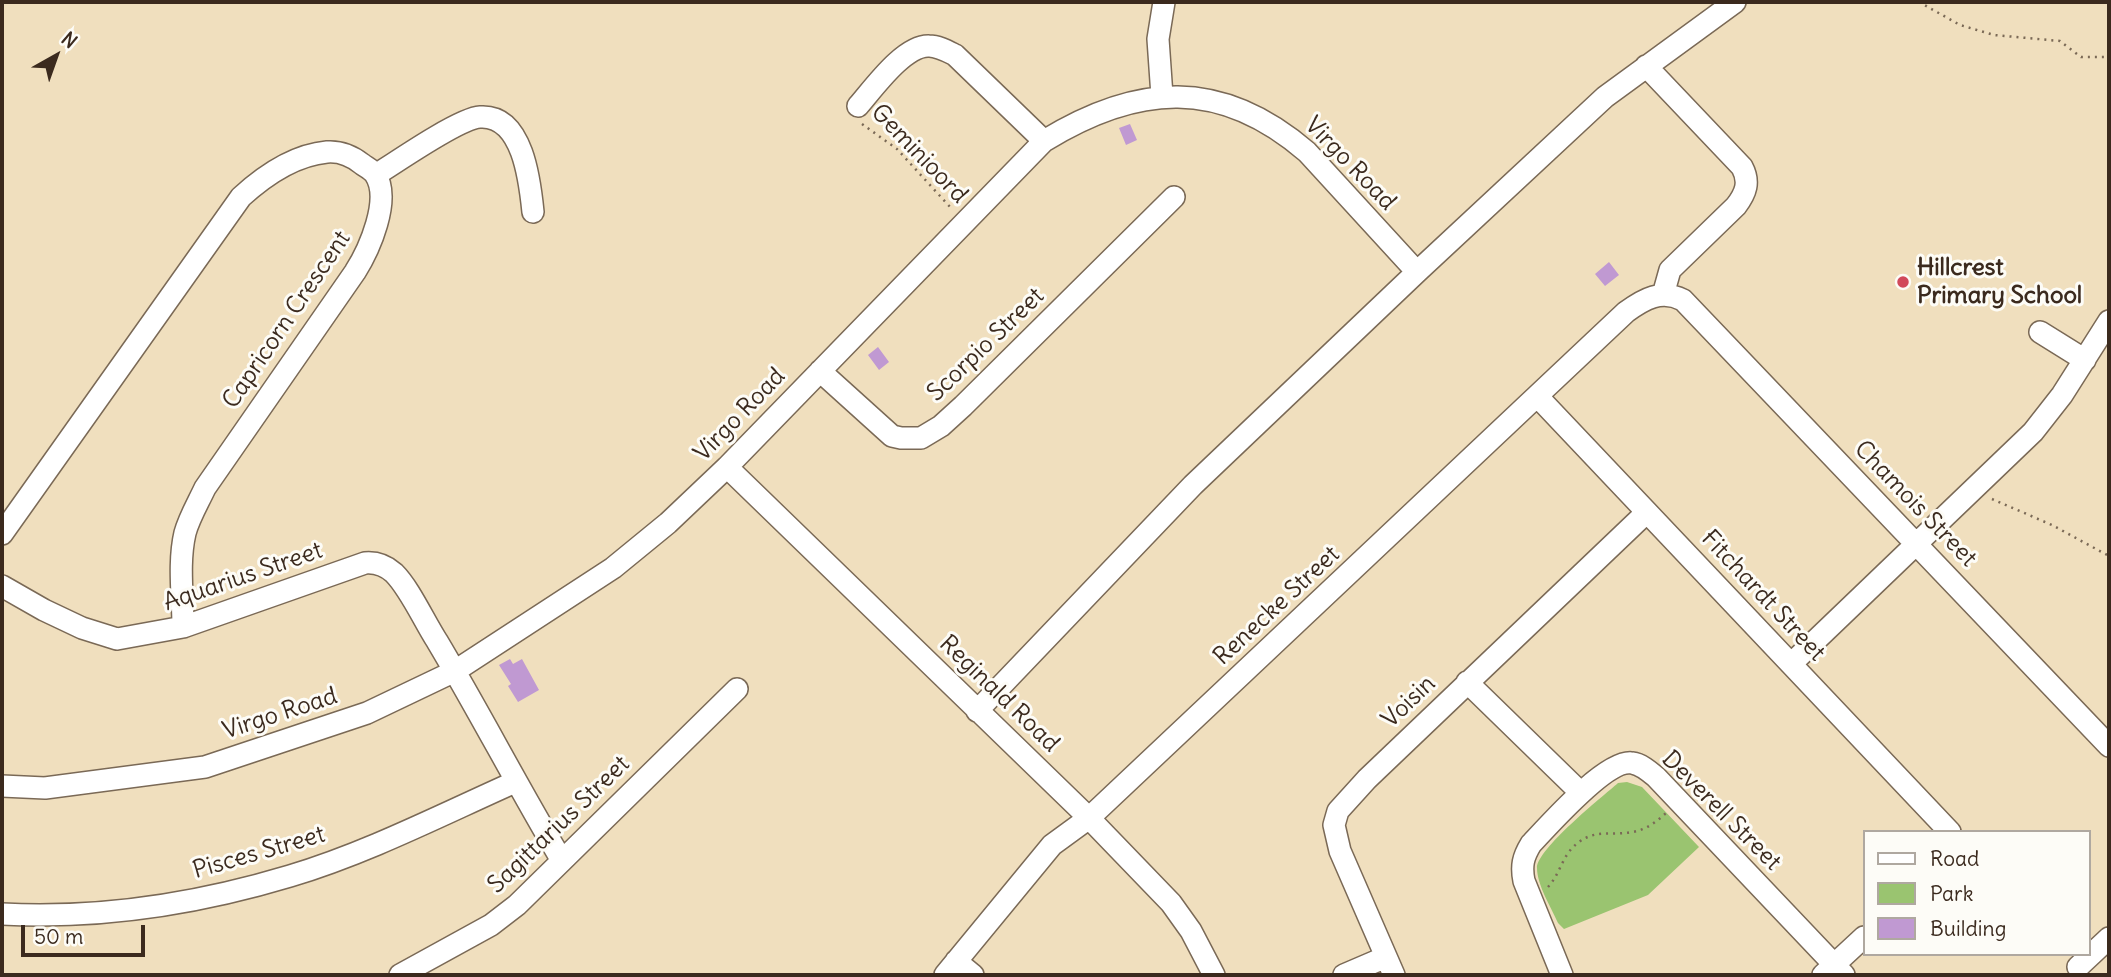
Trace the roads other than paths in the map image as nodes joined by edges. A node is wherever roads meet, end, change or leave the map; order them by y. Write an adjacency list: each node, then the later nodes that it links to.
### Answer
1 (1164, 2): 4 (street)
2 (1735, 2): 3 (street)
3 (1646, 66): 10 (street); 11 (street)
4 (1162, 96): 6 (street, Virgo Road); 10 (street, Virgo Road)
5 (858, 106): 6 (street)
6 (1044, 141): 15 (street, Virgo Road)
7 (376, 174): 9 (street); 19 (street); 22 (street, Capricorn Crescent)
8 (1174, 197): 15 (street, Scorpio Street)
9 (533, 212)
10 (1417, 272): 27 (street)
11 (1673, 298): 16 (street, Renecke Street); 20 (street, Chamois Street)
12 (2109, 321): 14 (street)
13 (2040, 332): 14 (street)
14 (2085, 360): 20 (street)
15 (820, 370): 17 (street, Virgo Road)
16 (1538, 397): 18 (street, Fitchardt Street); 32 (street, Renecke Street)
17 (727, 467): 24 (street, Virgo Road); 27 (street, Reginald Road)
18 (1647, 512): 23 (street, Fitchardt Street); 25 (street, Voisin)
19 (2, 534)
20 (1917, 544): 23 (street); 28 (street, Chamois Street)
21 (2, 586): 22 (street, Aquarius Street)
22 (183, 627): 24 (street, Aquarius Street)
23 (1791, 664): 33 (street, Fitchardt Street)
24 (455, 671): 29 (street); 30 (street, Virgo Road)
25 (1467, 682): 31 (street); 39 (street, Voisin)
26 (737, 689): 34 (street, Sagittarius Street)
27 (977, 711): 32 (street, Reginald Road)
28 (2109, 746)
29 (515, 782): 34 (street); 35 (street, Pisces Street)
30 (2, 786)
31 (1581, 793): 41 (street, Deverell Street); 46 (street, Deverell Street)
32 (1089, 818): 40 (street, Renecke Street); 44 (street, Reginald Road)
33 (1948, 830)
34 (561, 859): 42 (street, Sagittarius Street)
35 (2, 914)
36 (2109, 938): 38 (street)
37 (1862, 939): 41 (street)
38 (2090, 954)
39 (1390, 966): 45 (street)
40 (951, 968): 43 (street)
41 (1834, 972)
42 (400, 975)
43 (973, 975)
44 (1214, 975)
45 (1344, 975)
46 (1562, 975)

